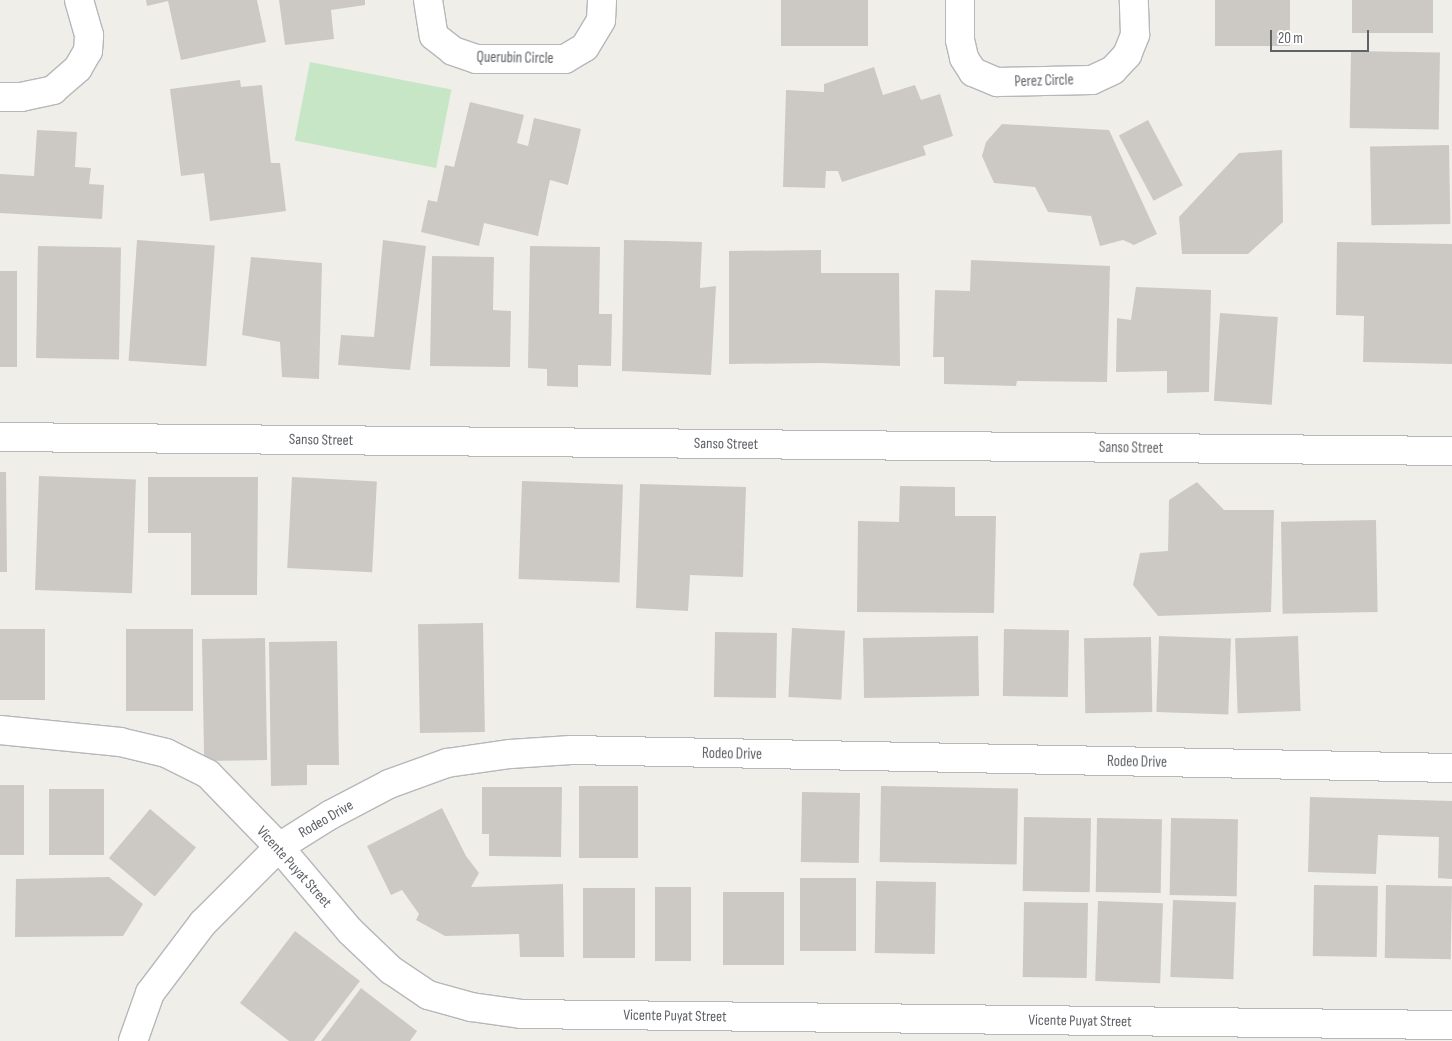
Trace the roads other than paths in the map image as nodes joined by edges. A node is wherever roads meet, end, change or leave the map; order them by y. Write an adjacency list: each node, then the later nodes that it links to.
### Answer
1 (79, 0): 6 (street)
2 (428, 0): 3 (street, Querubin Circle)
3 (602, 0)
4 (960, 0): 5 (street, Perez Circle)
5 (1134, 0)
6 (0, 96)
7 (0, 437): 8 (street, Sanso Street)
8 (1452, 451)
9 (0, 730): 11 (street, Vicente Puyat Street)
10 (1452, 768): 11 (street, Rodeo Drive)
11 (279, 847): 12 (street, Vicente Puyat Street); 13 (street, Rodeo Drive)
12 (1452, 1025)
13 (133, 1041)

